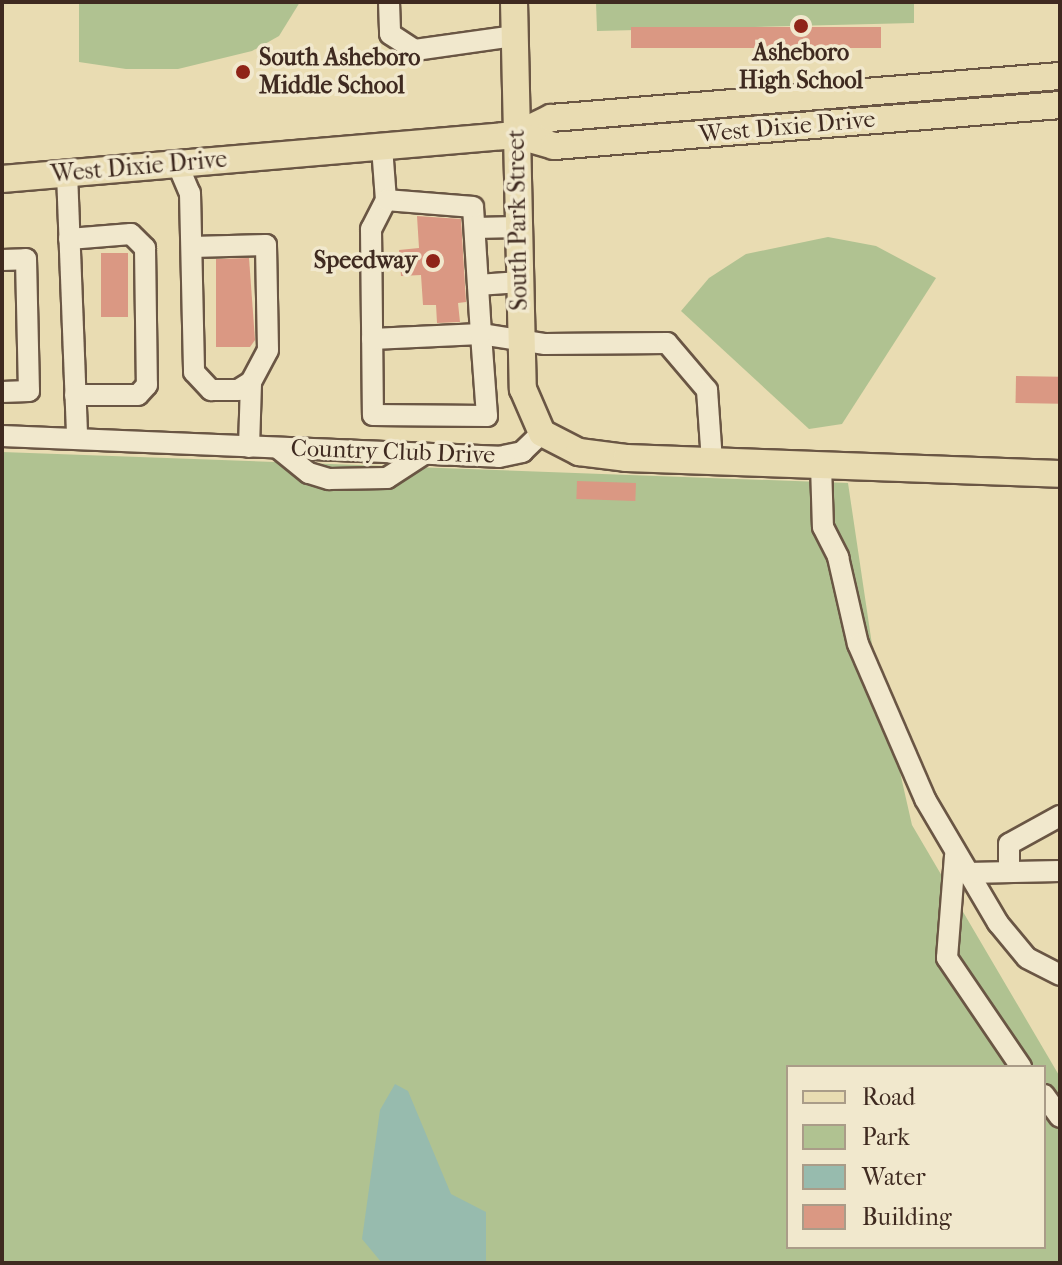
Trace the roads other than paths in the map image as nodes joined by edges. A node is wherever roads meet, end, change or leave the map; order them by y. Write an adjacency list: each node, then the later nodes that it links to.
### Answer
1 (389, 2): 3 (street)
2 (514, 2): 3 (main road, South Park Street)
3 (515, 36): 6 (main road, South Park Street)
4 (1060, 76): 6 (main road, West Dixie Drive)
5 (1060, 105): 6 (main road, West Dixie Drive)
6 (516, 135): 7 (main road, West Dixie Drive); 12 (main road, South Park Street)
7 (382, 147): 8 (main road, West Dixie Drive); 11 (street)
8 (177, 163): 9 (main road, West Dixie Drive); 15 (street)
9 (67, 173): 10 (main road, West Dixie Drive); 14 (street)
10 (2, 179)
11 (386, 200): 13 (street); 20 (street)
12 (518, 227): 13 (street); 17 (main road, South Park Street)
13 (475, 228): 18 (street)
14 (69, 239): 25 (street); 25 (street)
15 (192, 247): 22 (street); 22 (street)
16 (8, 260): 23 (street); 24 (street)
17 (520, 282): 18 (street); 21 (main road, South Park Street)
18 (478, 285): 19 (street)
19 (481, 334): 20 (street); 21 (street); 26 (street)
20 (372, 339): 26 (street)
21 (521, 339): 27 (main road, South Park Street); 34 (street)
22 (251, 382): 30 (street)
23 (2, 384)
24 (2, 392)
25 (75, 395): 29 (street)
26 (398, 416): 32 (street)
27 (542, 433): 33 (street, Country Club Drive); 34 (main road)
28 (2, 436): 29 (street, Country Club Drive)
29 (77, 438): 30 (street, Country Club Drive)
30 (249, 447): 31 (street, Country Club Drive)
31 (279, 449): 32 (street, Country Club Drive); 33 (street)
32 (394, 453): 33 (street, Country Club Drive)
33 (424, 454)
34 (712, 461): 35 (main road)
35 (821, 465): 36 (main road); 38 (street)
36 (1060, 474)
37 (1060, 816): 40 (street)
38 (961, 864): 40 (street); 41 (street); 42 (street)
39 (1060, 871): 40 (street)
40 (1009, 872)
41 (1060, 975)
42 (1020, 1065)
43 (1046, 1098): 44 (street)
44 (1060, 1117)

